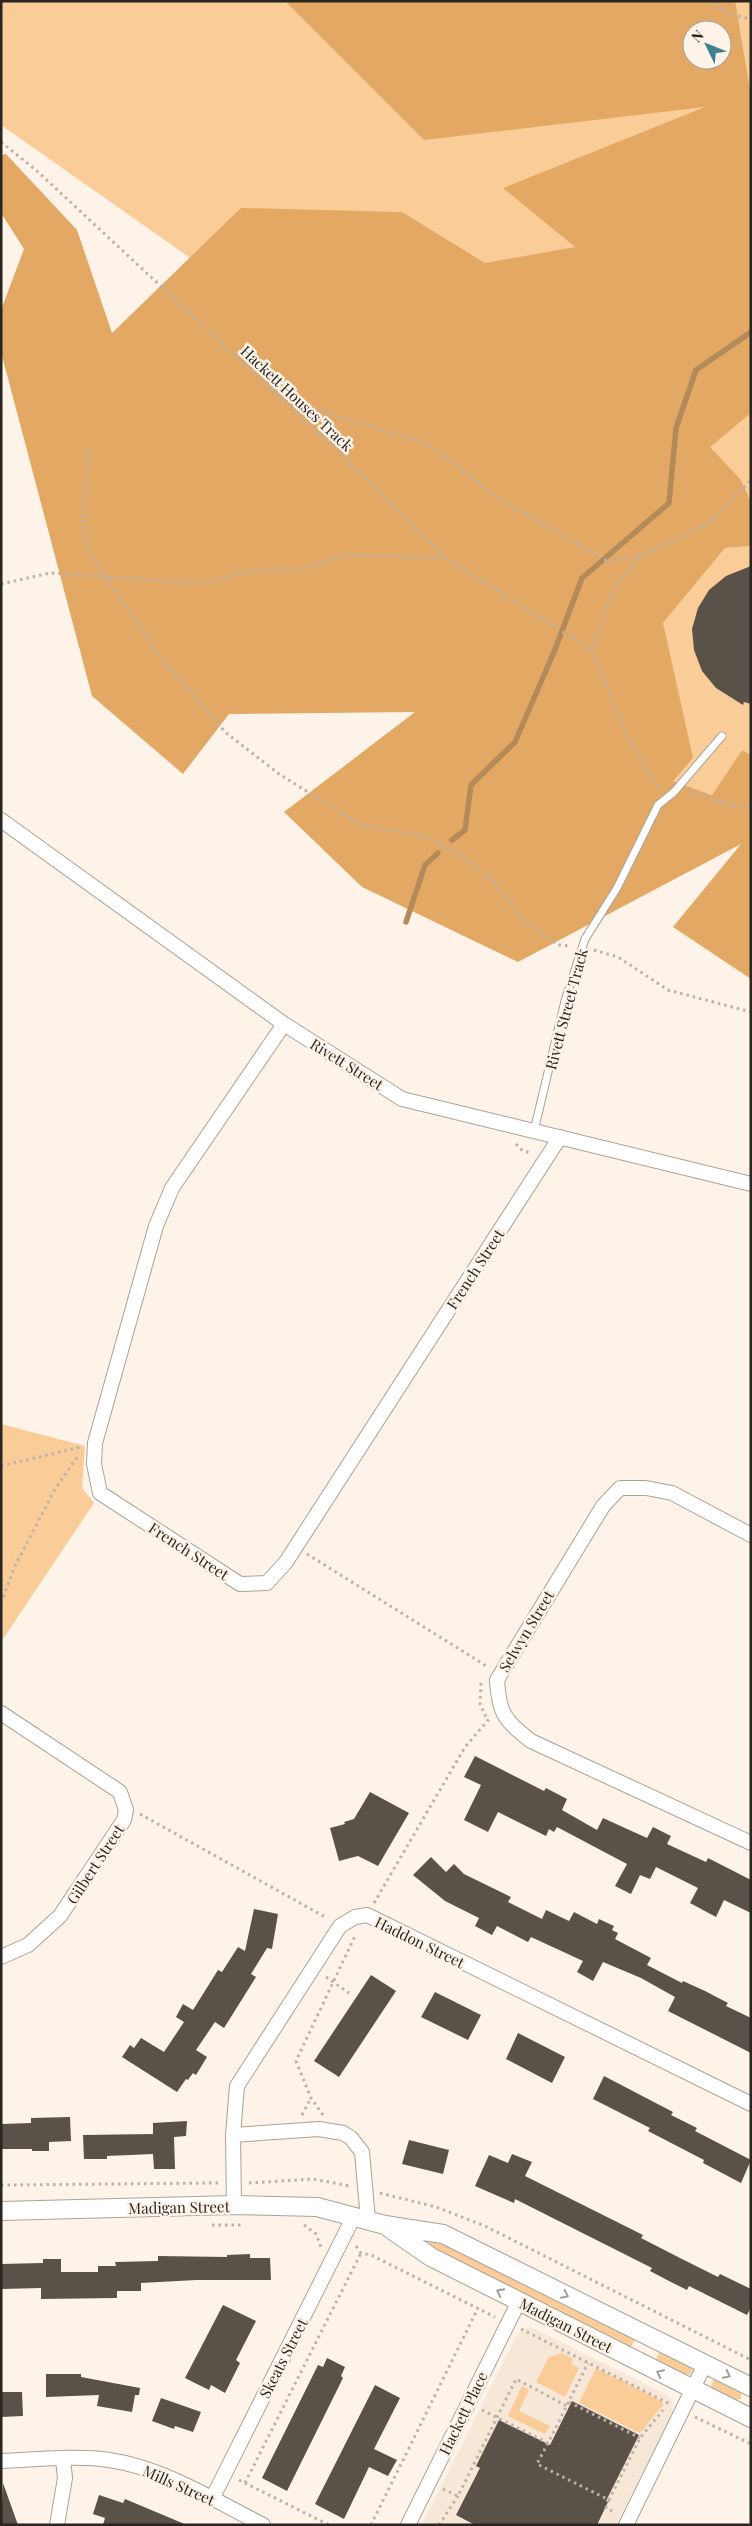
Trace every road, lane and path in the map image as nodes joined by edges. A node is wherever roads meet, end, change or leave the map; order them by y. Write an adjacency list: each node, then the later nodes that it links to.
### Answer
1 (710, 1): 2 (path)
2 (751, 19)
3 (1, 142): 4 (path, Hackett Houses Track)
4 (270, 388): 7 (path); 8 (path, Hackett Houses Track)
5 (89, 449): 9 (path)
6 (750, 481): 7 (path)
7 (641, 556): 11 (path)
8 (445, 558): 9 (path); 11 (path, Hackett Houses Track)
9 (103, 576): 10 (path); 16 (path)
10 (1, 584)
11 (592, 650): 13 (path)
12 (722, 736): 13 (lane, Rivett Street Track)
13 (674, 792): 14 (path); 16 (lane, Rivett Street Track)
14 (751, 807)
15 (1, 820): 18 (street, Rivett Street)
16 (582, 947): 17 (path); 19 (lane, Rivett Street Track)
17 (751, 1012)
18 (284, 1024): 19 (street, Rivett Street); 24 (street, French Street)
19 (534, 1131): 20 (street, Rivett Street)
20 (560, 1137): 21 (street, Rivett Street); 24 (street, French Street)
21 (751, 1184)
22 (1, 1466): 25 (path)
23 (751, 1534): 27 (street, Selwyn Street)
24 (296, 1547): 26 (path)
25 (1, 1603)
26 (488, 1667)
27 (502, 1710): 30 (street, Selwyn Street); 31 (path)
28 (1, 1712): 29 (street, Gilbert Street)
29 (125, 1806): 32 (path); 34 (street, Gilbert Street)
30 (751, 1843)
31 (367, 1916): 32 (street, Haddon Street); 38 (street, Haddon Street)
32 (340, 1926): 35 (street)
33 (358, 1931): 36 (path)
34 (1, 1956)
35 (313, 1969): 36 (path); 40 (street)
36 (333, 1982): 37 (path); 39 (path)
37 (348, 1993)
38 (751, 2104)
39 (292, 2116)
40 (233, 2135): 42 (street); 47 (street)
41 (313, 2179): 42 (path)
42 (234, 2183): 43 (path); 45 (street)
43 (1, 2185)
44 (417, 2201): 56 (path)
45 (234, 2206): 46 (street, Madigan Street); 47 (street, Madigan Street)
46 (1, 2211)
47 (361, 2218): 49 (street, Madigan Street); 74 (street, Skeats Street)
48 (297, 2224): 50 (path)
49 (385, 2225): 53 (street, Madigan Street, one-way to 49); 58 (street, Madigan Street, one-way to 58)
50 (316, 2234)
51 (356, 2246): 52 (path)
52 (361, 2253): 54 (path); 77 (path)
53 (519, 2301): 55 (street, Hackett Place); 60 (street, Madigan Street, one-way to 53)
54 (478, 2308): 55 (path); 78 (path)
55 (508, 2323): 57 (path); 61 (street, Hackett Place)
56 (751, 2360)
57 (588, 2363): 62 (path); 63 (path)
58 (705, 2364): 59 (street, Madigan Street, one-way to 59); 60 (street)
59 (751, 2387)
60 (694, 2389): 64 (street); 65 (street, Madigan Street)
61 (468, 2403): 66 (path); 72 (street, Hackett Place)
62 (669, 2403): 64 (path); 67 (path)
63 (568, 2404): 66 (path); 67 (path); 68 (path)
64 (683, 2411): 69 (path); 81 (street)
65 (749, 2414)
66 (498, 2418): 68 (path); 73 (path)
67 (640, 2438): 68 (path)
68 (548, 2443)
69 (751, 2444)
70 (63, 2460): 71 (street, Mills Street); 74 (street, Mills Street); 75 (street)
71 (1, 2461)
72 (429, 2482): 73 (path); 79 (street, Hackett Place)
73 (458, 2496): 80 (path)
74 (212, 2499): 76 (street, Mills Street)
75 (57, 2525)
76 (263, 2525)
77 (329, 2525)
78 (371, 2525)
79 (408, 2525)
80 (439, 2525)
81 (626, 2525)

